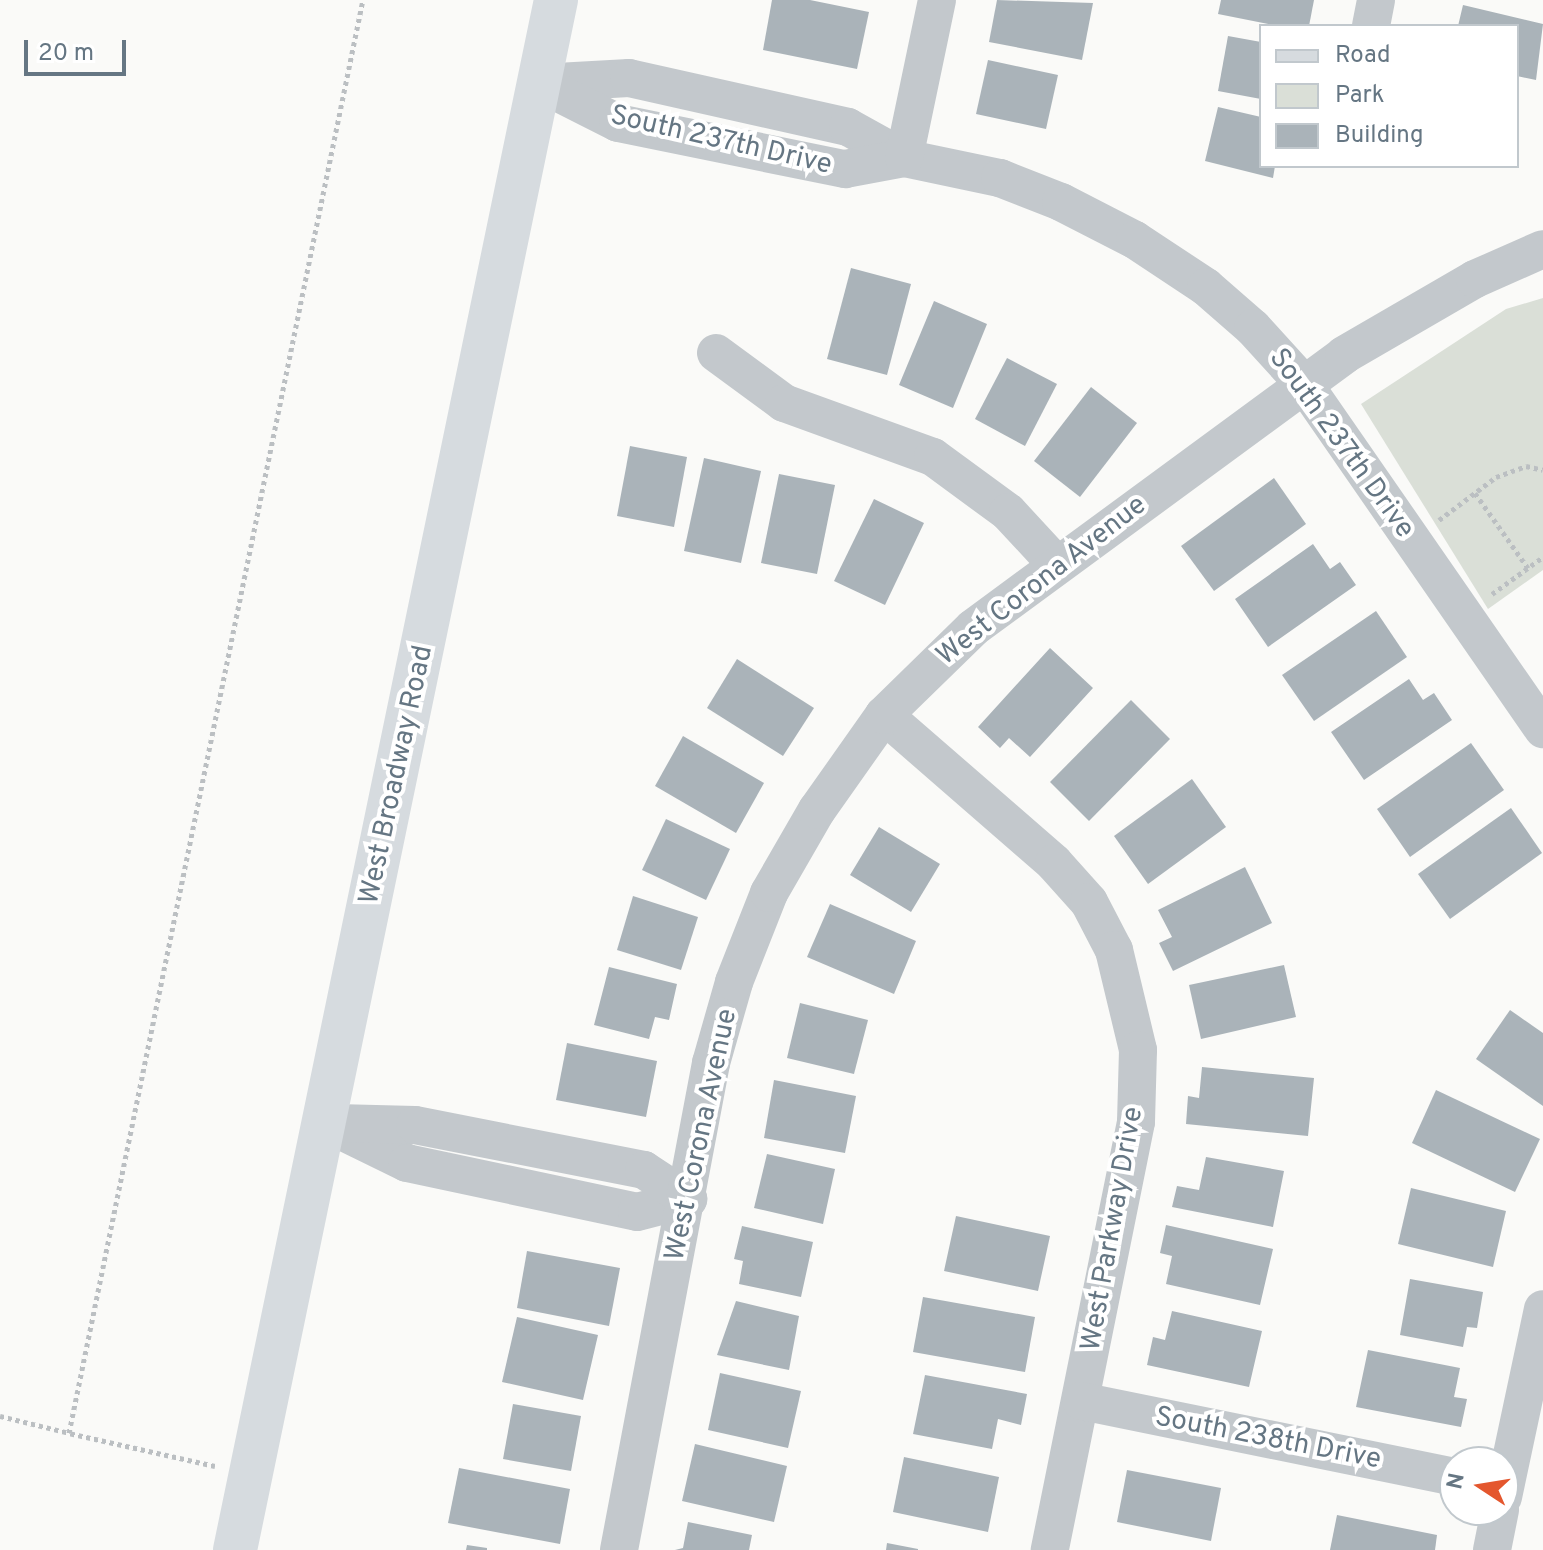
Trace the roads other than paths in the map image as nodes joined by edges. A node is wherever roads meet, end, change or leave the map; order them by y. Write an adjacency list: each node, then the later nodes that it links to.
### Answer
1 (556, 0): 5 (main road, West Broadway Road)
2 (937, 0): 6 (street)
3 (1376, 0): 4 (street)
4 (1371, 24)
5 (539, 83): 6 (street, South 237th Drive); 13 (main road, West Broadway Road)
6 (904, 158): 9 (street, South 237th Drive)
7 (1543, 249): 9 (street, West Corona Avenue)
8 (716, 353): 10 (street)
9 (1304, 384): 10 (street, West Corona Avenue); 12 (street, South 237th Drive)
10 (1057, 565): 11 (street, West Corona Avenue)
11 (884, 715): 14 (street, West Corona Avenue); 16 (street, West Parkway Drive)
12 (1543, 729)
13 (325, 1123): 14 (street); 20 (main road, West Broadway Road)
14 (688, 1199): 21 (street, West Corona Avenue)
15 (1543, 1309): 17 (street)
16 (1081, 1401): 18 (street, South 238th Drive); 22 (street, West Parkway Drive)
17 (1514, 1446)
18 (1439, 1474)
19 (1497, 1526): 23 (street)
20 (235, 1550)
21 (619, 1550)
22 (1050, 1550)
23 (1492, 1550)

